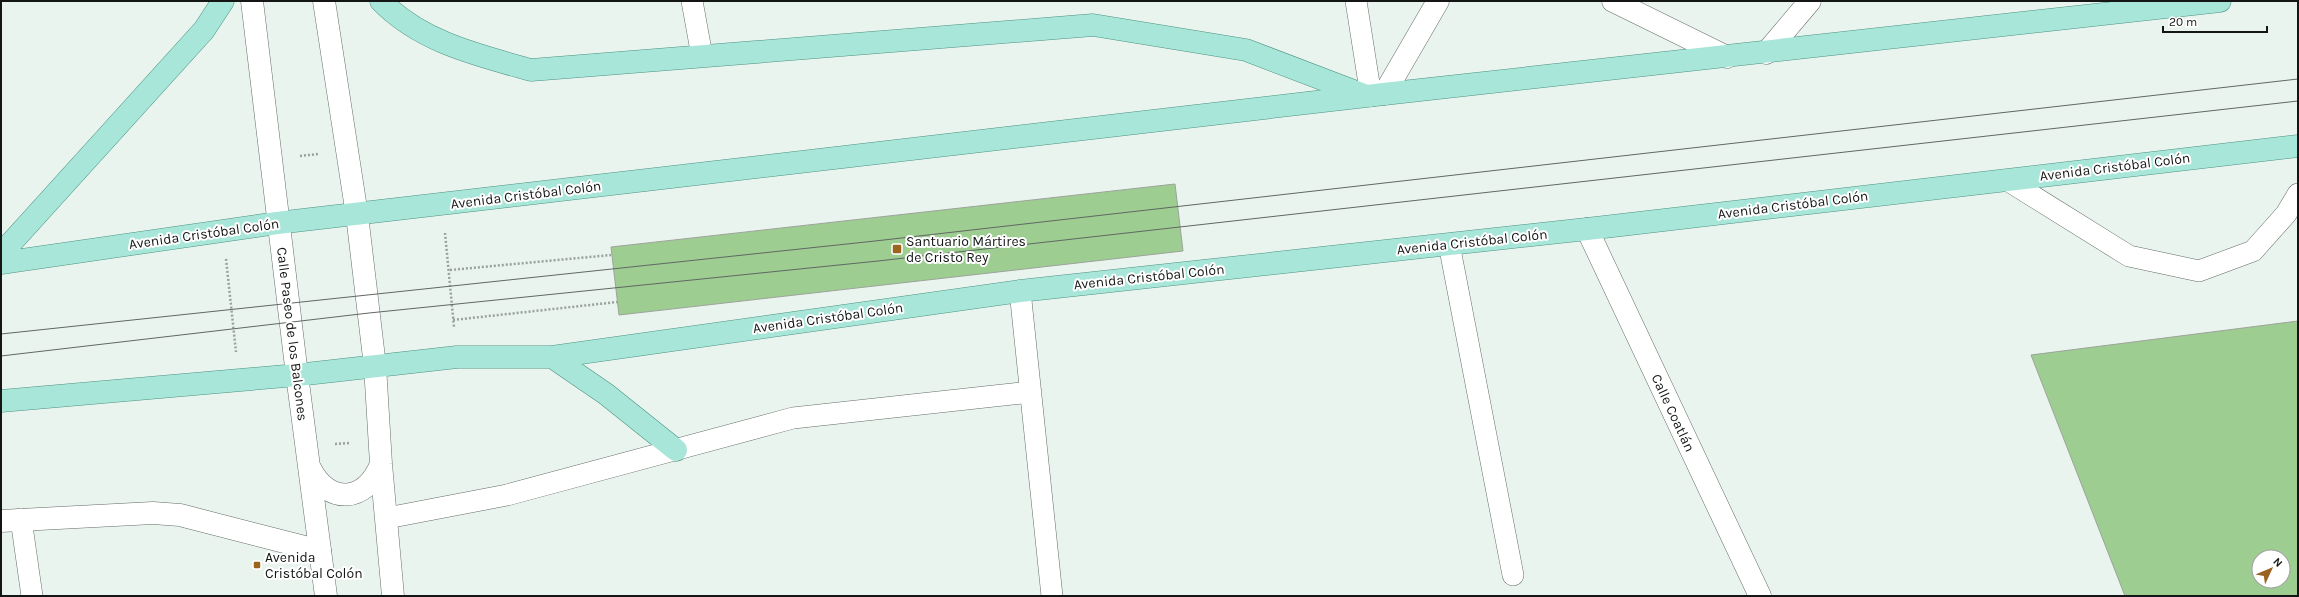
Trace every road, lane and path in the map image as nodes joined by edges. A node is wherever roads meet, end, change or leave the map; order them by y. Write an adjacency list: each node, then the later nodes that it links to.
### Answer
1 (223, 1): 26 (main road)
2 (252, 1): 17 (street, Calle Paseo de los Balcones)
3 (324, 1): 16 (street)
4 (381, 1): 12 (main road)
5 (692, 1): 12 (lane)
6 (1356, 1): 14 (lane)
7 (1438, 1): 14 (street)
8 (1612, 1): 13 (street)
9 (1810, 1): 11 (street)
10 (2220, 1): 11 (main road, Avenida Cristóbal Colón)
11 (1766, 52): 13 (main road, Avenida Cristóbal Colón)
12 (702, 56): 14 (main road)
13 (1727, 57): 14 (main road, Avenida Cristóbal Colón)
14 (1374, 96): 20 (main road, Avenida Cristóbal Colón)
15 (2298, 146): 18 (main road, Avenida Cristóbal Colón)
16 (347, 151): 17 (path); 21 (street)
17 (271, 159): 22 (street, Calle Paseo de los Balcones)
18 (2007, 180): 19 (lane); 23 (main road, Avenida Cristóbal Colón)
19 (2298, 194)
20 (442, 205): 21 (main road, Avenida Cristóbal Colón); 29 (path)
21 (357, 215): 22 (main road, Avenida Cristóbal Colón); 35 (street)
22 (277, 223): 24 (main road, Avenida Cristóbal Colón); 36 (street, Calle Paseo de los Balcones)
23 (1586, 229): 25 (main road, Avenida Cristóbal Colón); 52 (street, Calle Coatlán)
24 (223, 231): 28 (main road, Avenida Cristóbal Colón); 37 (path)
25 (1449, 244): 30 (main road, Avenida Cristóbal Colón); 47 (lane)
26 (1, 254)
27 (611, 254): 29 (path)
28 (1, 263)
29 (450, 270): 32 (path)
30 (1020, 291): 33 (main road, Avenida Cristóbal Colón); 38 (lane)
31 (617, 302): 32 (path)
32 (453, 320): 34 (path)
33 (552, 357): 34 (main road, Avenida Cristóbal Colón); 41 (main road)
34 (457, 358): 35 (main road, Avenida Cristóbal Colón)
35 (375, 366): 36 (main road, Avenida Cristóbal Colón); 40 (street)
36 (297, 375): 37 (main road, Avenida Cristóbal Colón); 42 (street, Calle Paseo de los Balcones)
37 (239, 380): 39 (main road, Avenida Cristóbal Colón)
38 (1031, 392): 41 (lane); 51 (lane)
39 (1, 401)
40 (380, 440): 42 (path); 43 (street)
41 (676, 450): 44 (lane)
42 (308, 457): 43 (street); 46 (street, Calle Paseo de los Balcones)
43 (381, 464): 44 (street)
44 (387, 518): 50 (street)
45 (11, 520): 46 (street); 48 (lane)
46 (320, 551): 49 (street, Calle Paseo de los Balcones)
47 (1513, 575)
48 (32, 596)
49 (326, 596)
50 (393, 596)
51 (1052, 596)
52 (1760, 596)

